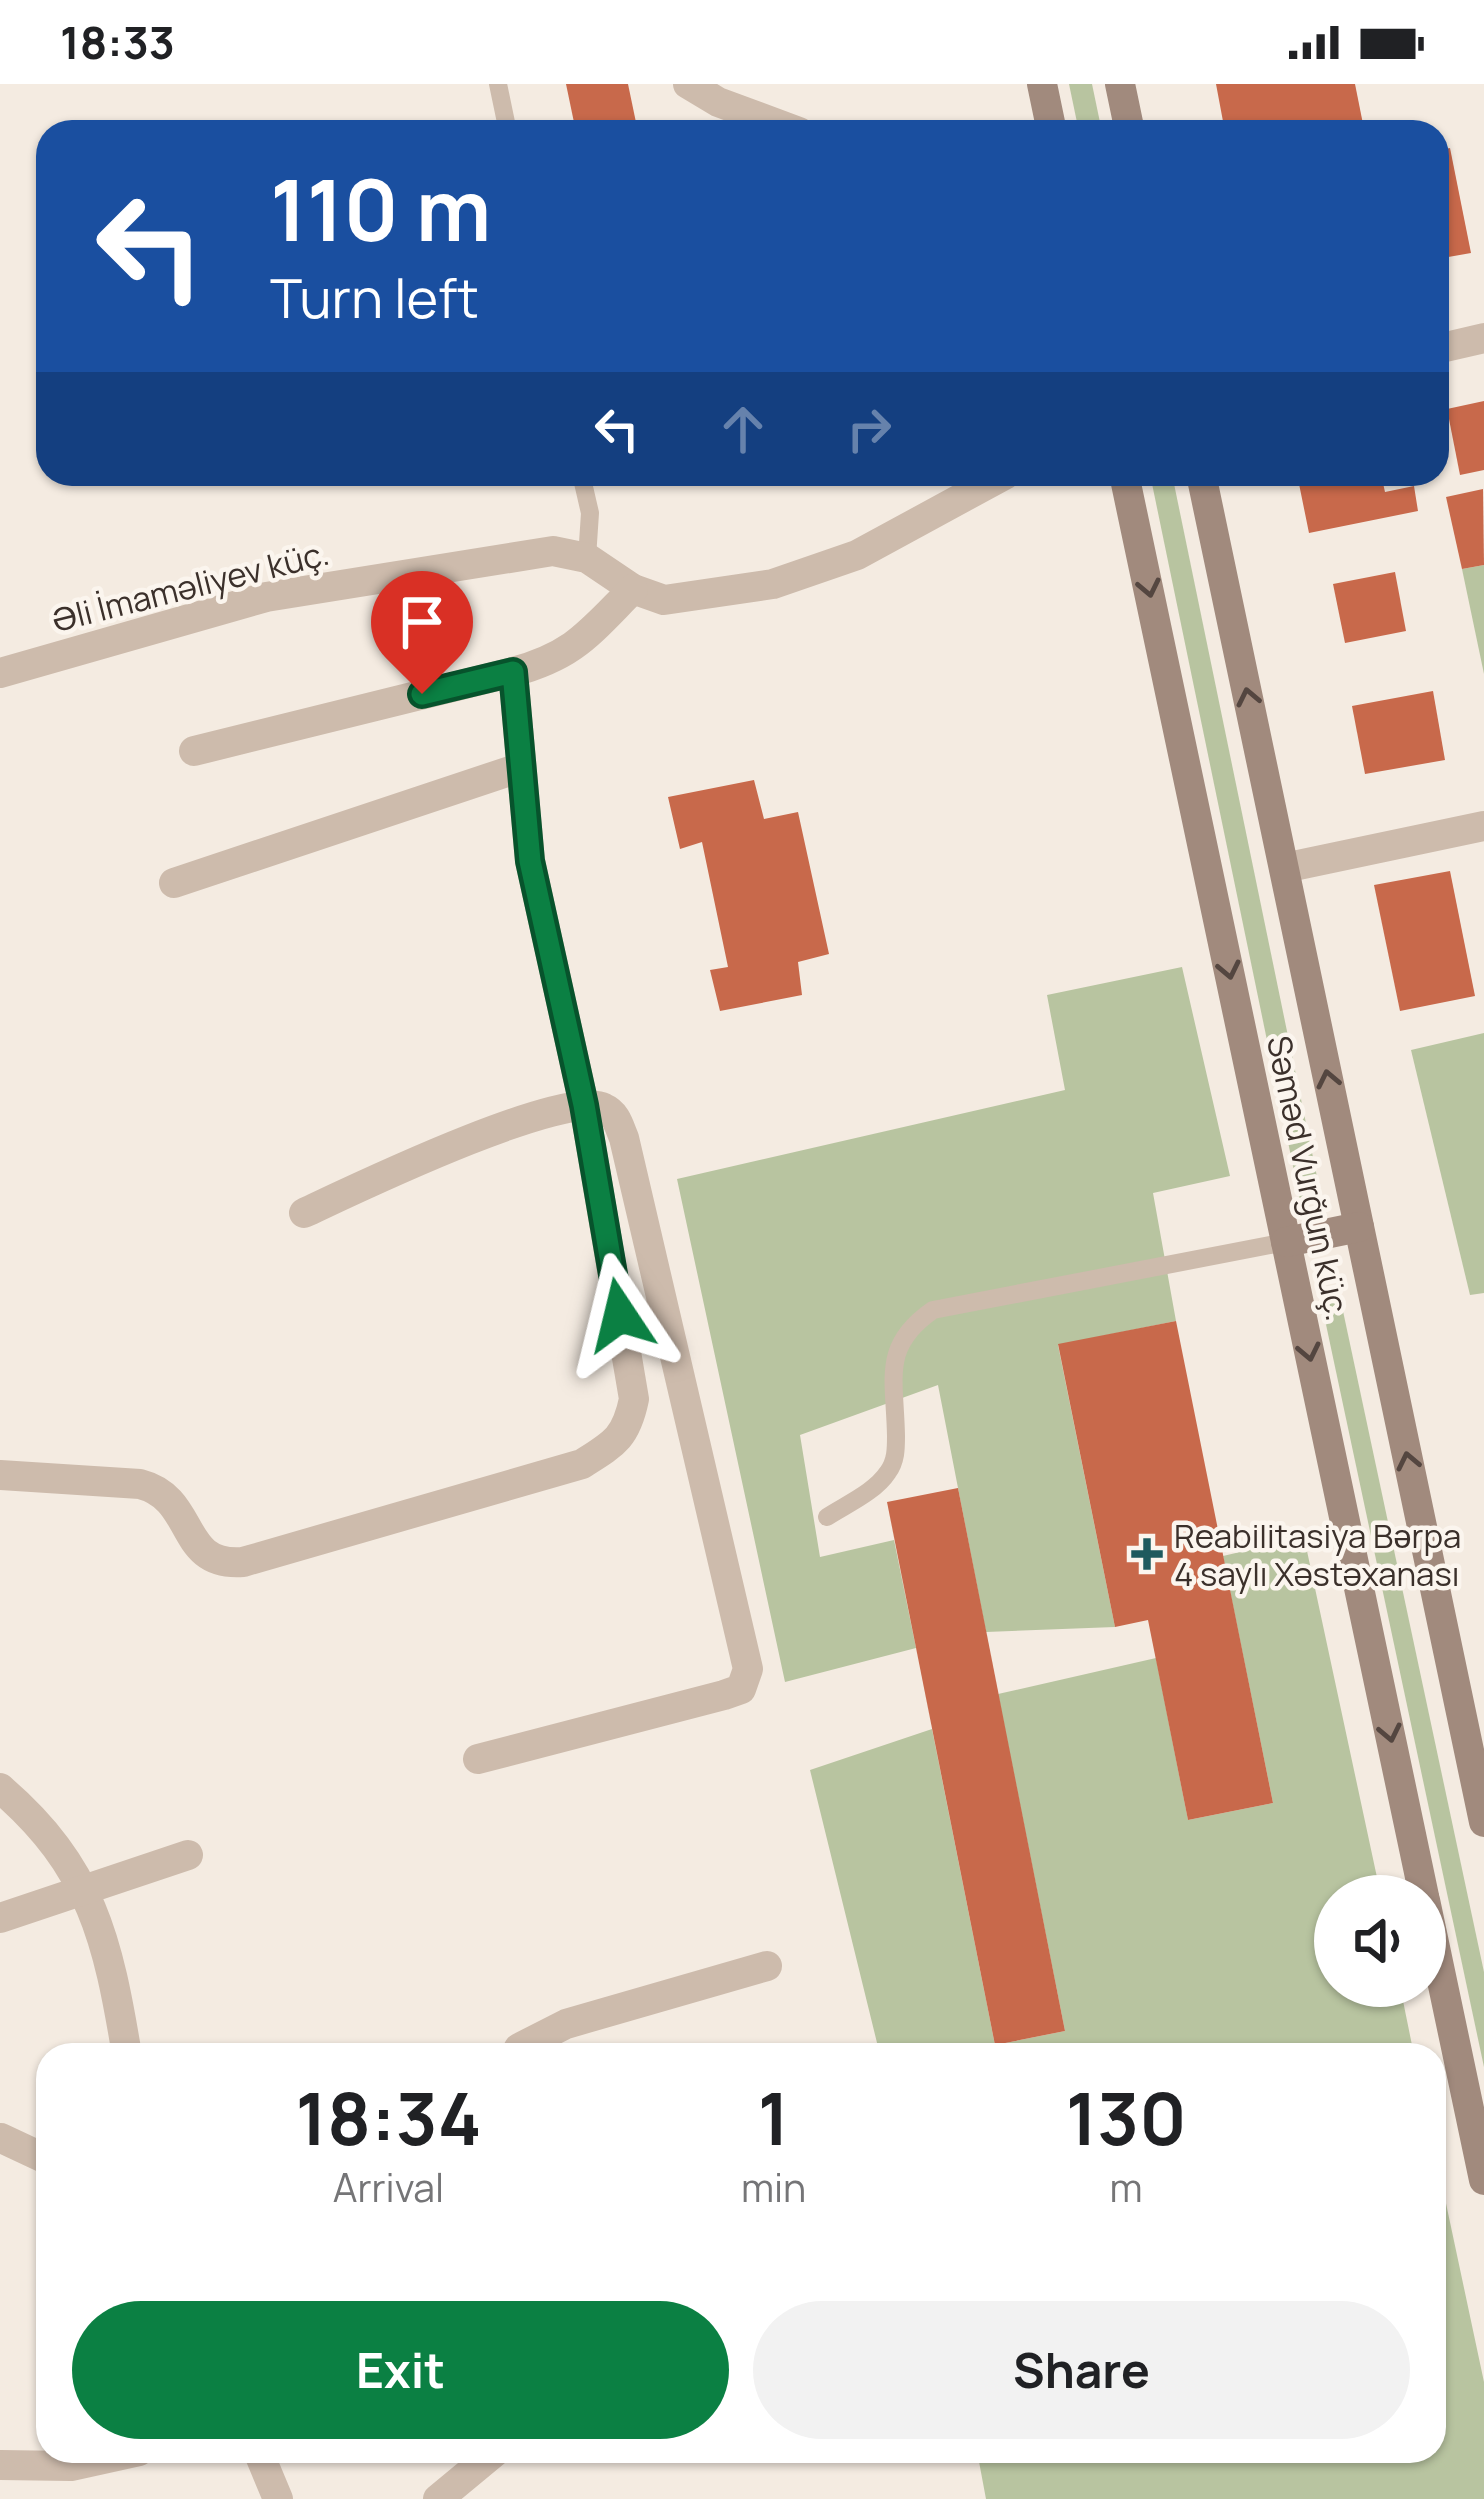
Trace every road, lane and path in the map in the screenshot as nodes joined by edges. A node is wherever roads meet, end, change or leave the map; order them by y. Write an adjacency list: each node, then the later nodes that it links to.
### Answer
1 (498, 84): 5 (lane)
2 (688, 84): 6 (street)
3 (1042, 84): 7 (main road)
4 (1120, 84): 8 (main road)
5 (506, 120)
6 (767, 120)
7 (1050, 120)
8 (1128, 120)
9 (1484, 338): 10 (street)
10 (1449, 346)
11 (584, 486): 15 (lane)
12 (984, 486): 16 (street)
13 (1127, 486): 27 (main road, Səməd Vurğun küç., one-way to 27)
14 (1204, 486): 22 (main road, Səməd Vurğun küç., one-way to 14)
15 (587, 558): 16 (street); 18 (street, Əli İmaməliyev küç.)
16 (633, 589): 17 (street)
17 (513, 672): 19 (street); 20 (street)
18 (0, 673)
19 (194, 751)
20 (519, 768): 23 (street); 24 (street)
21 (1484, 826): 22 (street)
22 (1284, 868): 26 (main road, Səməd Vurğun küç., one-way to 22)
23 (174, 883)
24 (584, 1105): 25 (street); 28 (street); 31 (street)
25 (304, 1213)
26 (1359, 1228): 27 (main road); 30 (main road, Səməd Vurğun küç., one-way to 26)
27 (1286, 1242): 29 (lane); 35 (main road, Səməd Vurğun küç., one-way to 35)
28 (0, 1475)
29 (827, 1517)
30 (1476, 1744): 33 (main road, Səməd Vurğun küç.)
31 (478, 1759)
32 (0, 1788): 36 (street)
33 (1484, 1822)
34 (188, 1855): 36 (street)
35 (1420, 1875)
36 (84, 1888): 37 (street); 40 (street)
37 (0, 1918)
38 (767, 1966): 41 (street)
39 (1446, 1998): 44 (main road, Səməd Vurğun küç.)
40 (125, 2043)
41 (529, 2043)
42 (1, 2138): 43 (street)
43 (36, 2154)
44 (1484, 2180)
45 (84, 2463): 48 (street)
46 (263, 2463): 49 (street)
47 (482, 2463): 50 (street)
48 (0, 2465)
49 (278, 2499)
50 (438, 2499)

